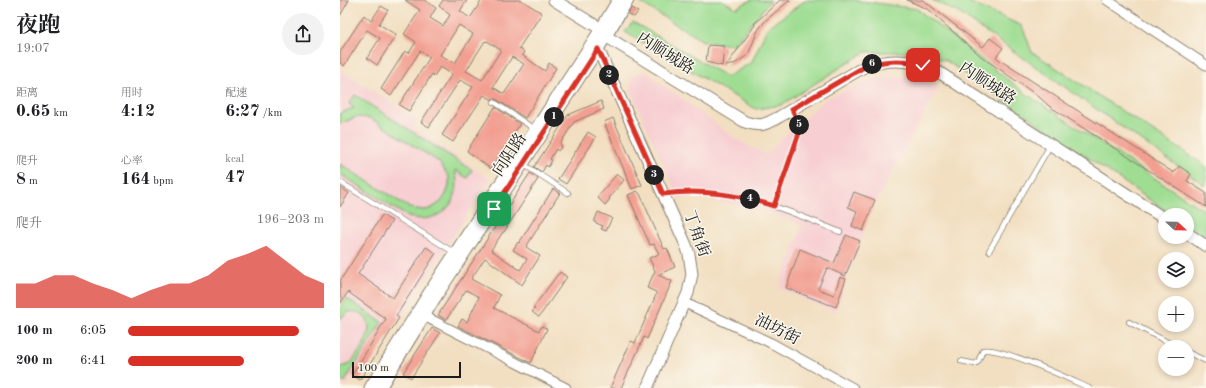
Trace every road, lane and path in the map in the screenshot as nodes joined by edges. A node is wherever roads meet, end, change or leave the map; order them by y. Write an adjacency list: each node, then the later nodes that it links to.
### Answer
1 (554, 0): 5 (street, 内顺城路)
2 (618, 0): 5 (street, 向阳路)
3 (628, 0): 5 (street, 向阳路)
4 (1107, 0): 7 (street)
5 (603, 31): 6 (street, 向阳路); 9 (street, 内顺城路); 10 (street, 向阳路)
6 (598, 49): 12 (street, 向阳路); 15 (street, 丁角街)
7 (1206, 65)
8 (494, 102): 10 (lane)
9 (792, 109): 11 (street, 内顺城路); 16 (lane)
10 (536, 130): 22 (street, 向阳路)
11 (1051, 144): 17 (street, 内顺城路); 21 (lane)
12 (523, 164): 14 (lane); 24 (street, 向阳路)
13 (340, 182): 22 (lane)
14 (568, 193)
15 (663, 194): 16 (lane); 23 (street, 丁角街)
16 (774, 206): 18 (lane)
17 (1158, 214)
18 (840, 232)
19 (1194, 238): 20 (street)
20 (1206, 246)
21 (989, 251)
22 (455, 253): 30 (street, 向阳路)
23 (685, 303): 33 (street, 丁角街); 34 (street, 油坊街)
24 (424, 316): 31 (street, 向阳路); 32 (street)
25 (1129, 322): 26 (lane)
26 (1164, 340)
27 (1194, 355): 29 (lane)
28 (961, 361): 35 (lane)
29 (1206, 361)
30 (370, 388)
31 (380, 388)
32 (566, 388)
33 (647, 388)
34 (853, 388)
35 (1089, 388)

